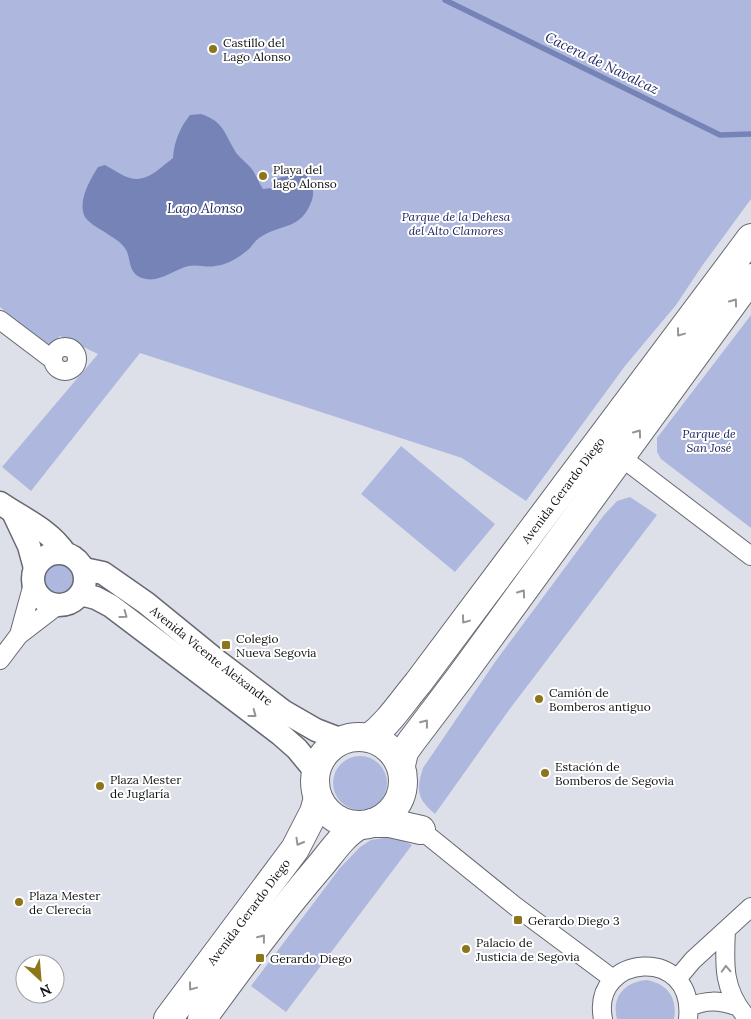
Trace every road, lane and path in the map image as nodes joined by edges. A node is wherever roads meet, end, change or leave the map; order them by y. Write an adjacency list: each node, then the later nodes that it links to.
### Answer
1 (751, 238): 15 (main road, Avenida Gerardo Diego, one-way to 15)
2 (751, 278): 5 (main road, one-way to 2)
3 (0, 320): 4 (street)
4 (53, 360)
5 (621, 457): 8 (street); 17 (main road, one-way to 5)
6 (6, 507): 7 (street); 10 (street)
7 (64, 553): 9 (street); 10 (street)
8 (751, 556)
9 (84, 569): 11 (street); 16 (street, Avenida Vicente Aleixandre)
10 (34, 576): 12 (street); 13 (street)
11 (81, 594): 12 (street); 18 (street, Avenida Vicente Aleixandre, one-way to 18)
12 (58, 605): 13 (street)
13 (18, 635): 14 (street)
14 (0, 660)
15 (370, 738): 16 (main road); 17 (main road)
16 (342, 740): 18 (main road)
17 (402, 777): 19 (main road); 20 (main road)
18 (317, 785): 19 (main road); 27 (main road, Avenida Gerardo Diego, one-way to 27)
19 (366, 824): 20 (main road); 28 (main road, one-way to 19)
20 (421, 830): 23 (street)
21 (751, 907): 22 (street)
22 (726, 930): 24 (street); 25 (street, one-way to 22)
23 (613, 979): 24 (street); 29 (street)
24 (677, 979): 26 (street)
25 (736, 1006): 26 (street); 30 (street)
26 (689, 1013)
27 (168, 1019)
28 (202, 1019)
29 (603, 1019)
30 (748, 1019)

